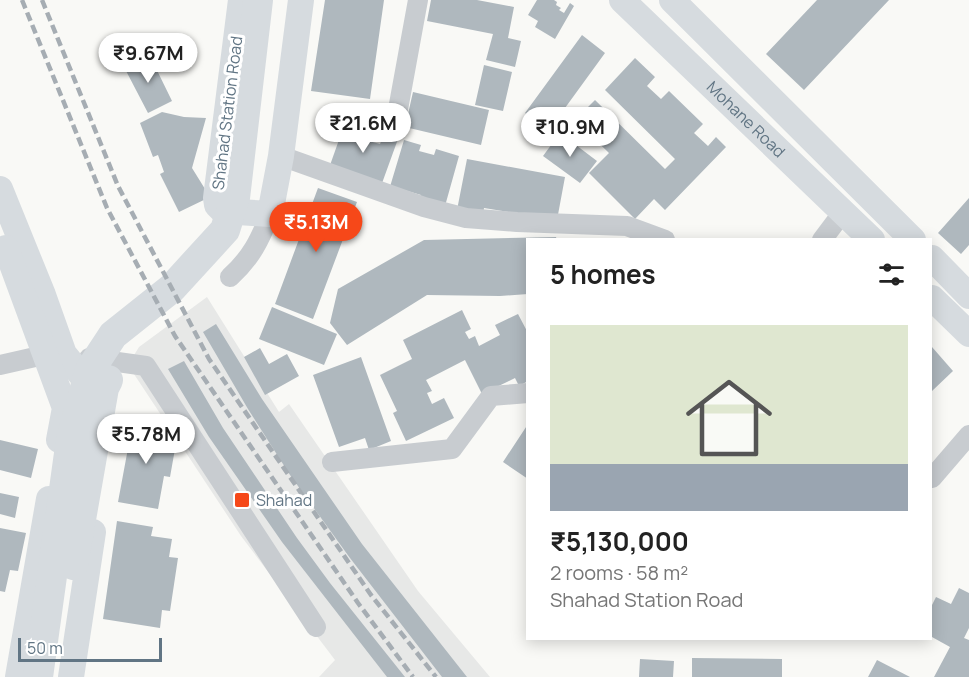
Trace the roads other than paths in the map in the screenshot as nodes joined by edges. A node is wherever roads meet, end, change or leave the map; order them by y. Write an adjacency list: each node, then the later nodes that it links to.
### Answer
1 (241, 0): 12 (main road, Shahad Station Road)
2 (258, 0): 31 (highway)
3 (272, 0): 32 (highway)
4 (301, 0): 9 (main road)
5 (418, 0): 8 (street)
6 (622, 0): 11 (main road, Mohane Road)
7 (672, 0): 17 (main road, Mohane Road)
8 (397, 115)
9 (281, 156): 12 (main road); 14 (street)
10 (0, 189): 23 (main road)
11 (843, 212): 15 (street); 16 (main road, Mohane Road)
12 (270, 214): 19 (street)
13 (0, 233): 23 (main road)
14 (660, 238)
15 (824, 238)
16 (870, 238)
17 (911, 238)
18 (932, 258): 20 (main road)
19 (230, 277)
20 (969, 296)
21 (932, 298): 22 (main road)
22 (969, 334)
23 (54, 354): 24 (street); 29 (street); 30 (main road); 33 (main road)
24 (0, 365)
25 (526, 393): 27 (street)
26 (969, 435): 28 (street)
27 (332, 462)
28 (932, 478)
29 (316, 627)
30 (18, 677)
31 (38, 677)
32 (55, 677)
33 (71, 677)

